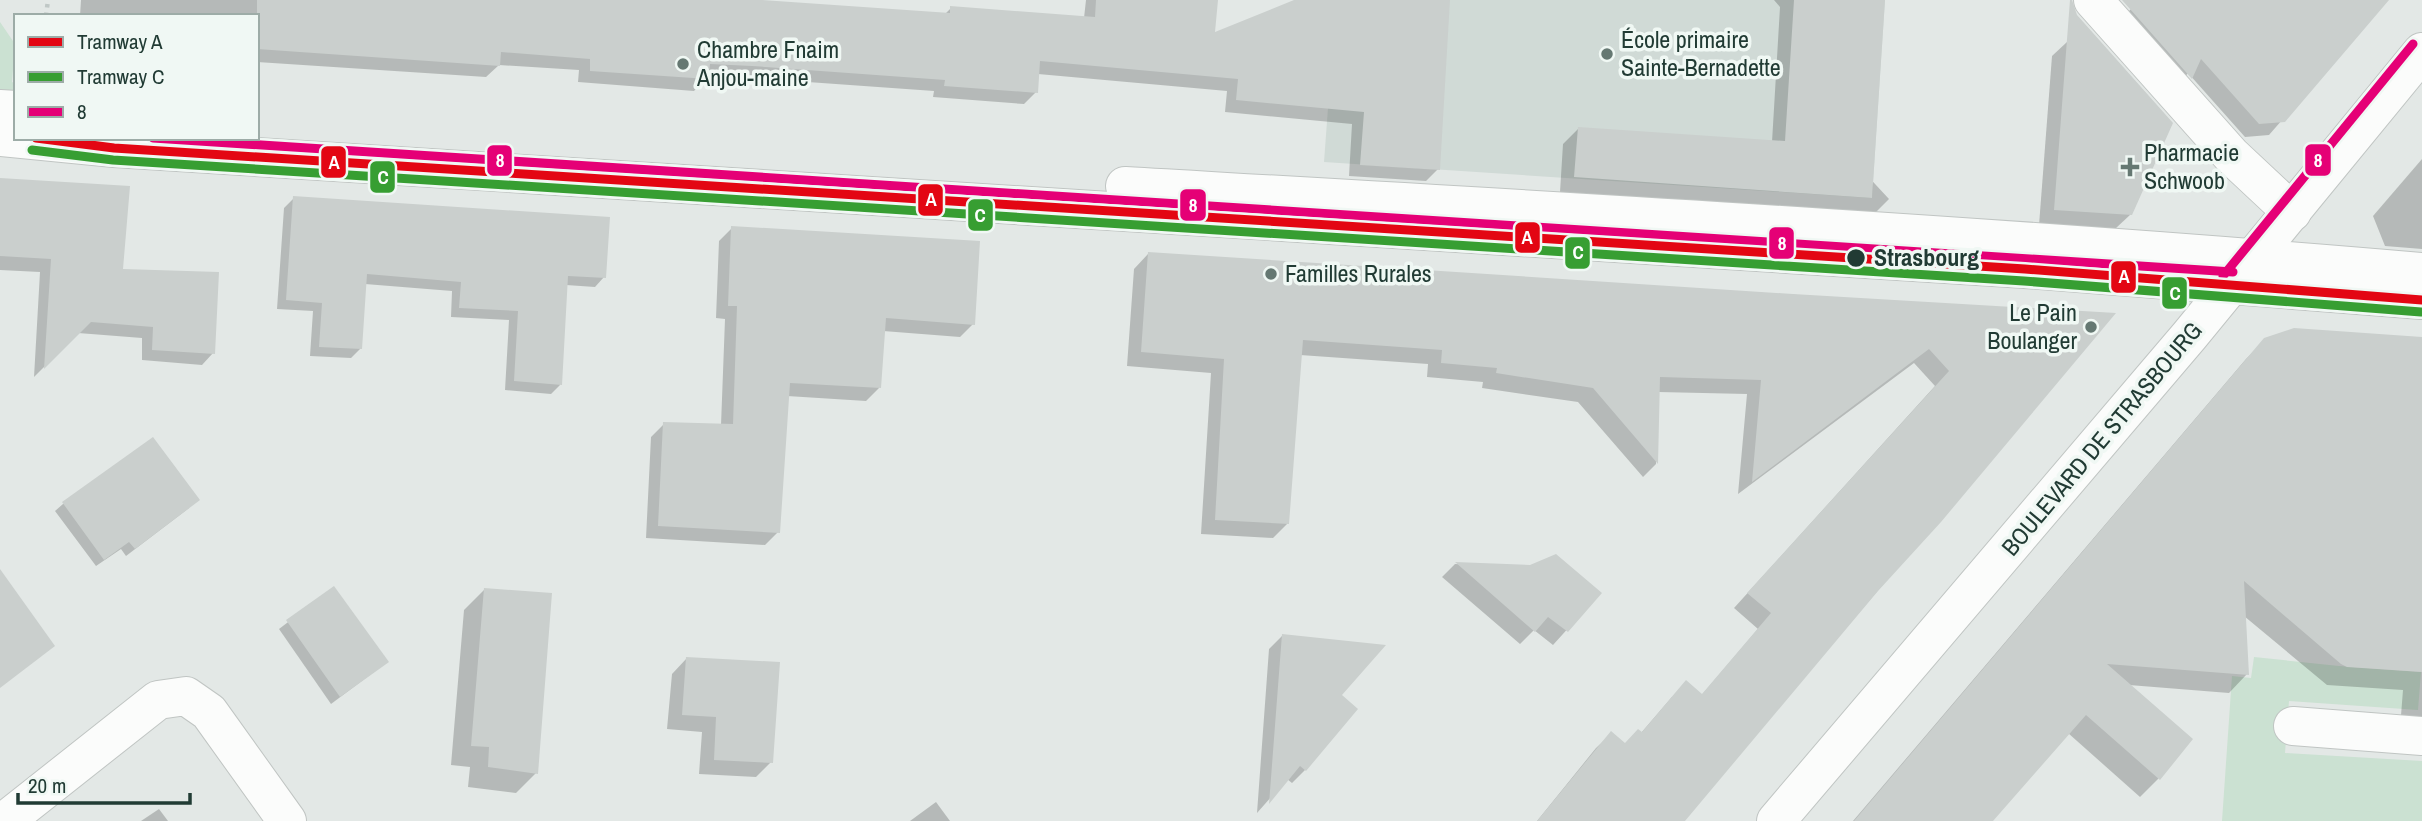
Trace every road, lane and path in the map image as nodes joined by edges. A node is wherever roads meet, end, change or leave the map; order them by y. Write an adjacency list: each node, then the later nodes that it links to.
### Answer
1 (2093, 0): 5 (street)
2 (2422, 52): 5 (street, BOULEVARD DE STRASBOURG)
3 (259, 132): 6 (street)
4 (31, 140): 6 (street)
5 (2292, 212): 6 (street, BOULEVARD DE STRASBOURG)
6 (2243, 271): 7 (street); 8 (street); 13 (street, BOULEVARD DE STRASBOURG)
7 (2422, 272)
8 (2422, 300)
9 (2293, 726): 10 (street)
10 (2422, 736)
11 (5, 821): 12 (street)
12 (287, 821)
13 (1776, 821)

